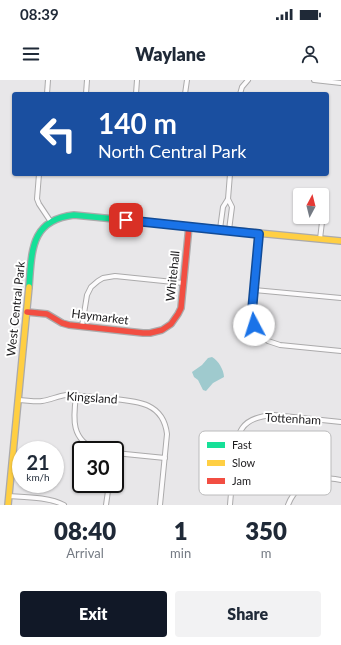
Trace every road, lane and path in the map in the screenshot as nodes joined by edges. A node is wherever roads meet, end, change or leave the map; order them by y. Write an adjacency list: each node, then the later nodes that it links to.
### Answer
1 (48, 80): 8 (street)
2 (88, 80): 9 (street)
3 (137, 80): 10 (street)
4 (187, 80): 11 (street)
5 (247, 80): 12 (street)
6 (314, 80): 7 (street)
7 (341, 83)
8 (47, 92)
9 (86, 92)
10 (136, 92)
11 (185, 92)
12 (241, 92)
13 (39, 176): 18 (street)
14 (230, 176): 15 (street)
15 (228, 199): 16 (street); 17 (street)
16 (222, 217): 17 (street); 21 (street)
17 (230, 218): 22 (street)
18 (53, 221): 20 (street); 29 (street, West Central Park)
19 (322, 224): 24 (street)
20 (189, 226): 21 (street); 26 (street, Whitehall)
21 (220, 229): 22 (street)
22 (229, 230): 23 (street)
23 (259, 234): 24 (street); 27 (street)
24 (320, 239): 25 (street)
25 (341, 241)
26 (183, 283): 30 (street, Whitehall); 31 (street)
27 (254, 290): 28 (street); 32 (street)
28 (341, 298)
29 (27, 312): 31 (street, Haymarket); 34 (street, West Central Park)
30 (171, 324): 31 (street, Haymarket)
31 (82, 326)
32 (341, 351)
33 (76, 396): 34 (street, Kingsland); 37 (street); 39 (street, Kingsland)
34 (18, 400): 45 (street, West Central Park)
35 (341, 422): 36 (street, Tottenham)
36 (240, 431)
37 (83, 441)
38 (124, 454): 39 (street)
39 (165, 458): 49 (street)
40 (331, 479): 41 (street)
41 (341, 480)
42 (108, 493): 48 (street)
43 (231, 495): 50 (street, Tottenham)
44 (294, 495): 51 (street)
45 (9, 496): 46 (street, West Central Park); 47 (street)
46 (8, 505)
47 (64, 505)
48 (106, 505)
49 (160, 505)
50 (230, 505)
51 (288, 505)

